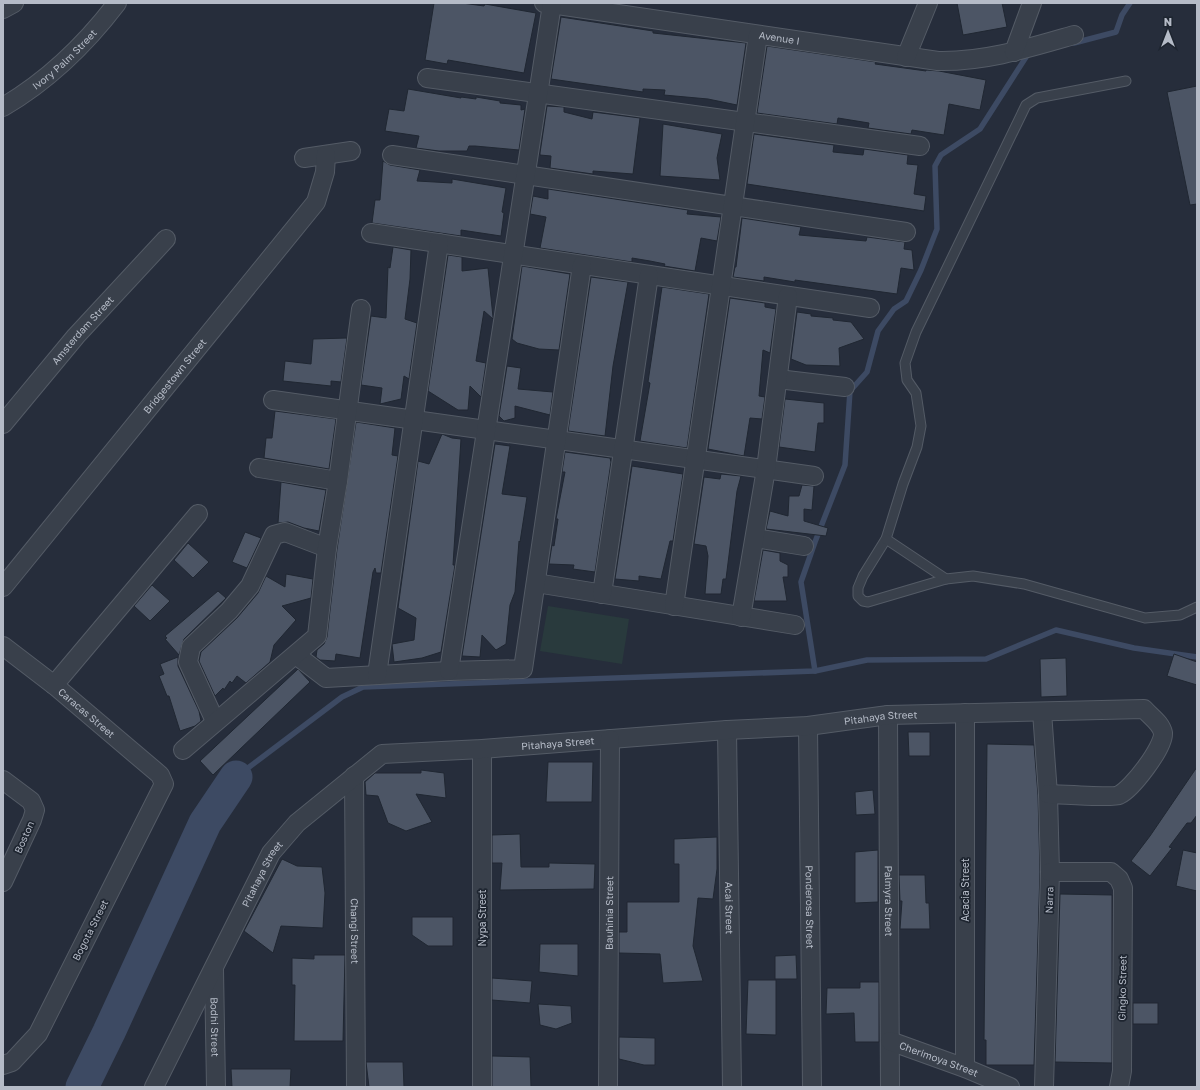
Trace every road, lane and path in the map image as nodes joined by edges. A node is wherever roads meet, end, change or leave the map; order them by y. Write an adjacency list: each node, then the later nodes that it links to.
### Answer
1 (14, 3): 6 (street)
2 (117, 3): 14 (street, Ivory Palm Street)
3 (928, 3): 10 (street)
4 (1032, 3): 9 (street)
5 (548, 4): 7 (street, Avenue I); 13 (street)
6 (3, 9)
7 (758, 35): 10 (street, Avenue I); 15 (street)
8 (1074, 36): 9 (street, Avenue I)
9 (1014, 52): 10 (street, Avenue I)
10 (906, 57)
11 (427, 78): 13 (street)
12 (1126, 81): 50 (lane)
13 (538, 93): 15 (street); 21 (street)
14 (3, 107)
15 (746, 122): 16 (street); 22 (street)
16 (920, 146)
17 (351, 151): 18 (street)
18 (326, 155): 20 (street); 55 (street, Bridgestown Street)
19 (392, 155): 21 (street)
20 (304, 158)
21 (526, 175): 22 (street); 27 (street)
22 (733, 206): 23 (street); 30 (street)
23 (906, 232)
24 (371, 233): 26 (street)
25 (166, 239): 39 (street, Amsterdam Street)
26 (439, 243): 27 (street); 38 (street)
27 (513, 255): 28 (street); 40 (street)
28 (582, 265): 29 (street); 41 (street)
29 (649, 275): 30 (street); 42 (street)
30 (721, 286): 31 (street); 43 (street)
31 (788, 296): 32 (street); 34 (street)
32 (870, 308)
33 (361, 309): 37 (street)
34 (778, 379): 35 (street); 45 (street)
35 (845, 387)
36 (273, 400): 37 (street)
37 (348, 410): 38 (street); 47 (street)
38 (413, 419): 40 (street); 64 (street)
39 (3, 424)
40 (486, 430): 41 (street); 63 (street)
41 (556, 439): 42 (street); 54 (street)
42 (625, 449): 43 (street); 56 (street)
43 (696, 459): 45 (street); 57 (street)
44 (259, 468): 47 (street)
45 (766, 469): 46 (street); 49 (street)
46 (814, 476)
47 (338, 481): 52 (street)
48 (198, 514): 65 (street)
49 (755, 538): 51 (street); 59 (street)
50 (886, 539): 53 (lane); 53 (lane)
51 (804, 546)
52 (327, 548): 62 (street); 69 (street)
53 (946, 579): 58 (lane)
54 (536, 583): 56 (street); 63 (street)
55 (3, 587)
56 (602, 594): 57 (street)
57 (674, 606): 59 (street)
58 (1197, 607)
59 (741, 617): 60 (street)
60 (795, 625)
61 (3, 646): 65 (street, Caracas Street)
62 (296, 655): 64 (street); 69 (street)
63 (449, 671): 64 (street)
64 (377, 675)
65 (54, 685): 77 (street, Caracas Street)
66 (1042, 712): 67 (street, Pitahaya Street); 78 (street, Narra); 78 (street, Pitahaya Street)
67 (965, 713): 68 (street, Pitahaya Street); 84 (street, Acacia Street)
68 (888, 715): 70 (street, Pitahaya Street); 82 (street, Palmyra Street)
69 (215, 721): 74 (street)
70 (808, 726): 71 (street, Pitahaya Street); 91 (street, Ponderosa Street)
71 (727, 730): 72 (street, Pitahaya Street); 90 (street, Acai Street)
72 (610, 739): 73 (street, Pitahaya Street); 89 (street, Bauhinia Street)
73 (482, 749): 75 (street, Pitahaya Street); 88 (street, Nypa Street)
74 (183, 750)
75 (354, 776): 81 (street, Pitahaya Street); 87 (street, Changi Street)
76 (3, 780): 80 (street, Boston)
77 (164, 784): 83 (street, Bogota Street)
78 (1048, 794): 79 (street, Narra)
79 (1050, 872): 94 (street, Narra); 95 (street, Gingko Street)
80 (3, 882)
81 (214, 968): 85 (street, Pitahaya Street); 86 (street, Bodhi Street)
82 (890, 1041): 84 (street, Cherimoya Street); 92 (street, Palmyra Street)
83 (3, 1065)
84 (965, 1068): 93 (street, Cherimoya Street)
85 (154, 1087)
86 (216, 1087)
87 (356, 1087)
88 (482, 1087)
89 (608, 1087)
90 (732, 1087)
91 (812, 1087)
92 (890, 1087)
93 (1010, 1087)
94 (1044, 1087)
95 (1119, 1087)

